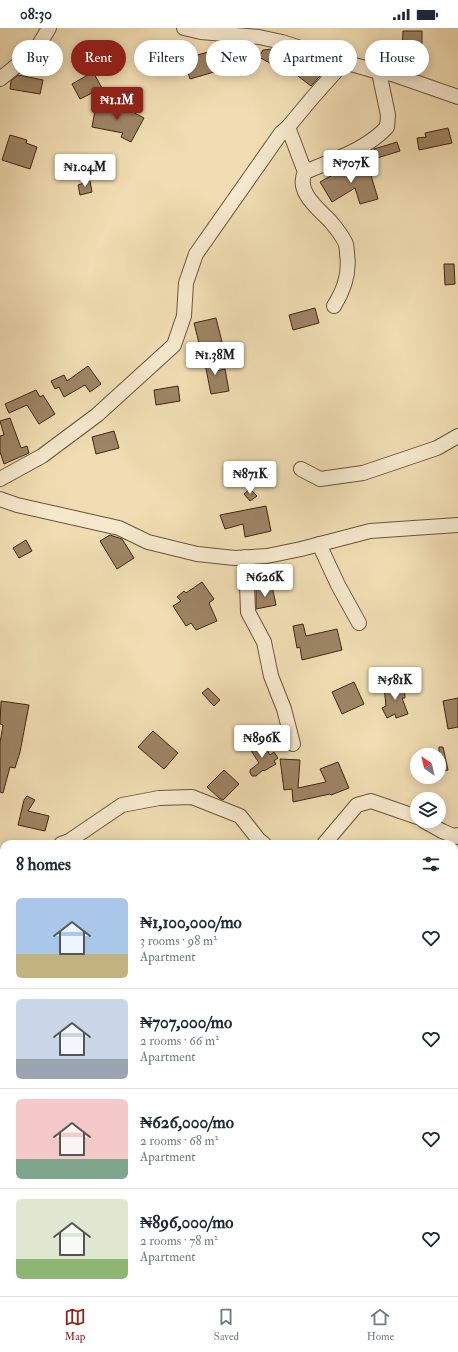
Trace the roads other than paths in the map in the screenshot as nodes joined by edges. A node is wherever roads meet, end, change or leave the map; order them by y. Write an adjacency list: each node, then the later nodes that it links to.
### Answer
1 (49, 28): 8 (street)
2 (184, 28): 3 (street)
3 (201, 30): 4 (street)
4 (272, 40)
5 (332, 76): 10 (street)
6 (380, 76): 11 (street)
7 (398, 76): 9 (street)
8 (0, 78)
9 (458, 97)
10 (288, 127): 11 (street); 15 (street)
11 (305, 172): 12 (street)
12 (334, 306)
13 (458, 436): 14 (street)
14 (301, 469)
15 (0, 479)
16 (0, 498): 19 (street)
17 (458, 525): 18 (street)
18 (319, 544): 19 (street); 20 (street)
19 (246, 557): 21 (street)
20 (359, 623)
21 (293, 744)
22 (410, 815): 27 (street)
23 (437, 828): 24 (street)
24 (458, 835)
25 (70, 840): 26 (street)
26 (259, 840)
27 (327, 840)

